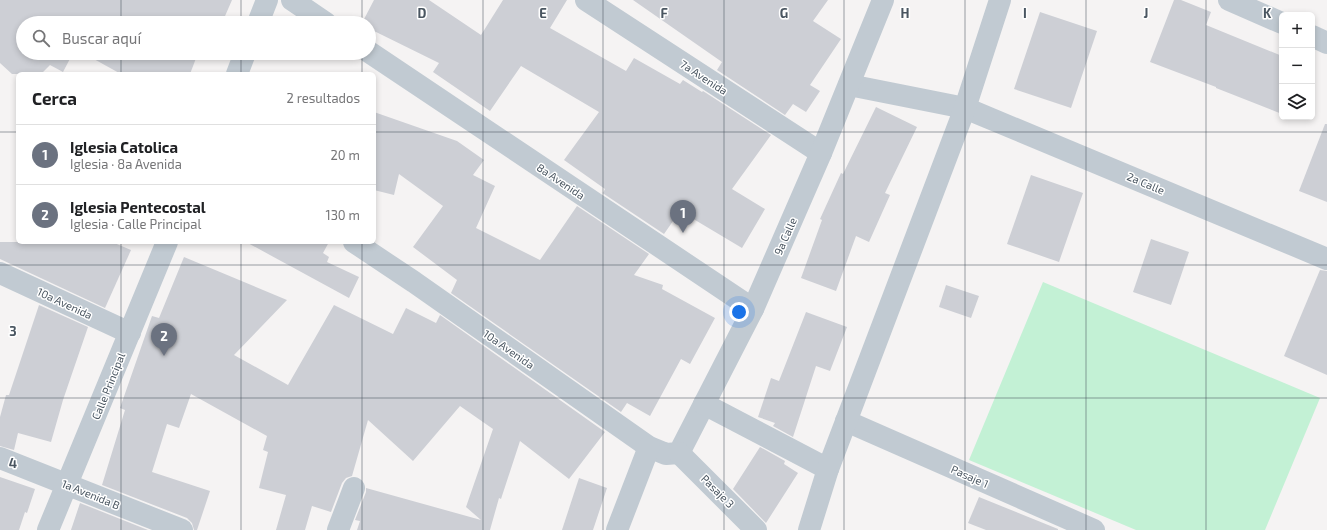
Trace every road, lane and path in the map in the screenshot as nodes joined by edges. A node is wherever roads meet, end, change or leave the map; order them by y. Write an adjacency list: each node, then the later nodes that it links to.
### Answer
1 (267, 0): 7 (street)
2 (292, 0): 8 (street)
3 (586, 0): 17 (street, 7a Avenida)
4 (882, 0): 15 (street, 9a Calle)
5 (1000, 0): 16 (street)
6 (1229, 0): 9 (street)
7 (261, 16)
8 (316, 16)
9 (1279, 22)
10 (1315, 37): 11 (street)
11 (1327, 43)
12 (376, 57): 22 (street, 8a Avenida)
13 (242, 60): 14 (street)
14 (237, 72)
15 (849, 85): 16 (street, 2a Calle); 17 (street, 9a Calle)
16 (965, 108): 20 (street, 2a Calle); 25 (street)
17 (822, 153): 22 (street, 9a Calle)
18 (166, 244): 23 (street, Calle Principal)
19 (357, 244): 26 (street, 10a Avenida)
20 (1327, 259)
21 (0, 272): 23 (street, 10a Avenida)
22 (753, 309): 24 (street, 9a Calle)
23 (130, 333): 29 (street, Calle Principal)
24 (704, 404): 26 (street, 9a Calle); 28 (street)
25 (846, 421): 28 (street); 37 (street, Pasaje 1)
26 (665, 451): 34 (street, 9a Calle); 35 (street, Pasaje 3)
27 (0, 458): 29 (street, 1a Avenida B)
28 (828, 469): 36 (street)
29 (67, 484): 31 (street, Calle Principal); 32 (street, 1a Avenida B)
30 (354, 488): 33 (street)
31 (48, 530)
32 (182, 530)
33 (338, 530)
34 (617, 530)
35 (756, 530)
36 (809, 530)
37 (1094, 530)

